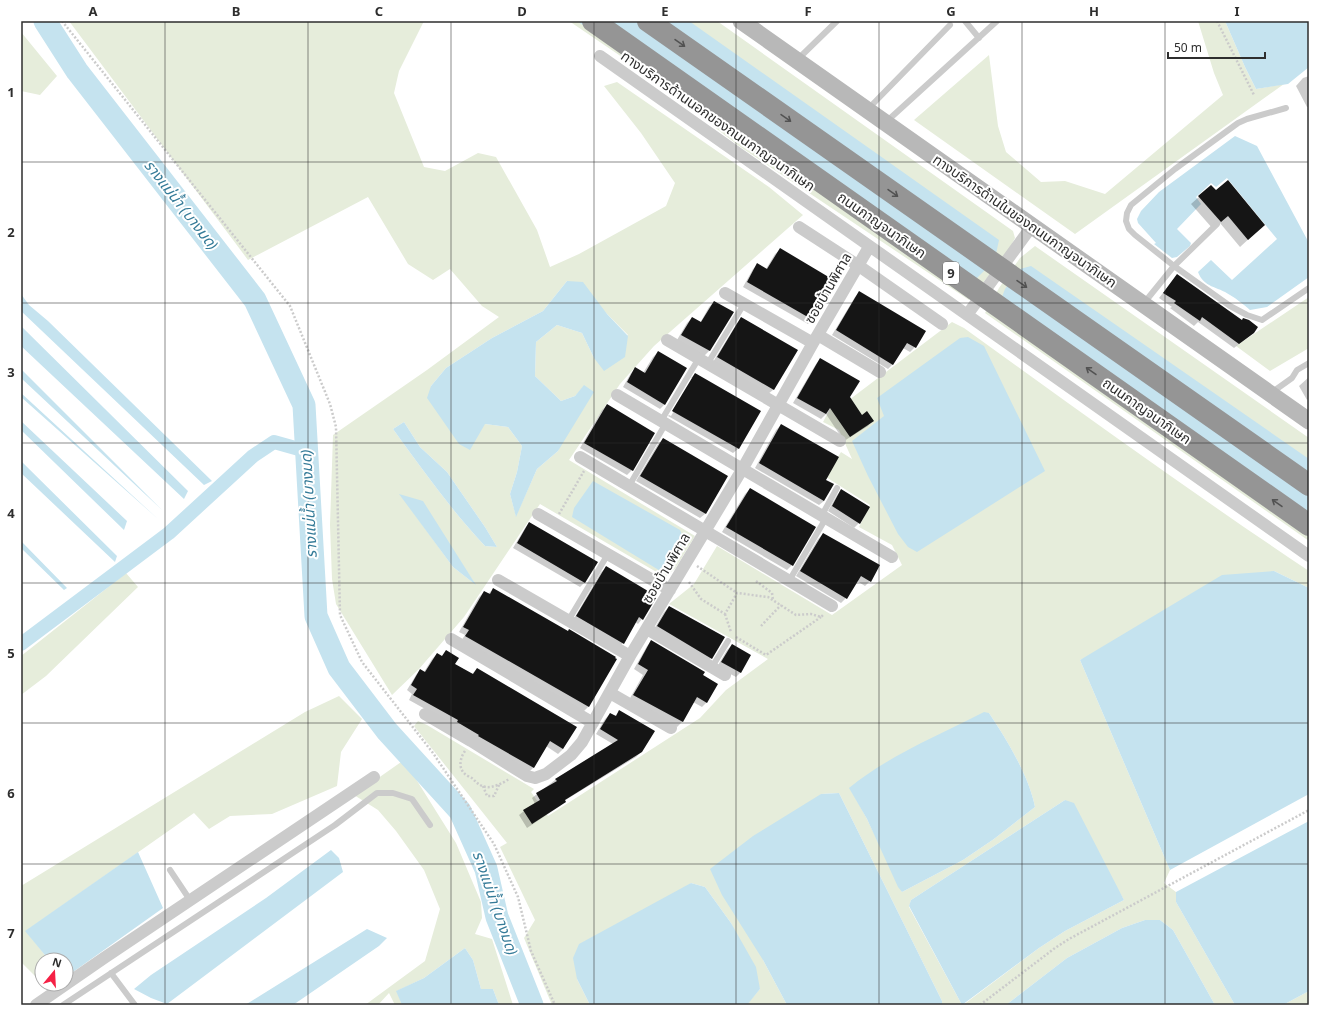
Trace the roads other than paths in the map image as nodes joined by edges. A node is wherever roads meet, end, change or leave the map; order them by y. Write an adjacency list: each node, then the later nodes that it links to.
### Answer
1 (593, 21): 44 (highway, ถนนกาญจนาภิเษก / 9, one-way to 1, bridge)
2 (648, 21): 39 (highway, 9, one-way to 39, bridge)
3 (741, 21): 10 (main road, ทางบริการด้านในของถนนกาญจนาภิเษก)
4 (837, 21): 10 (lane)
5 (965, 21): 8 (lane)
6 (997, 21): 8 (lane)
7 (950, 25): 12 (lane)
8 (979, 38): 13 (lane)
9 (600, 56): 17 (street, ทางบริการด้านนอกของถนนกาญจนาภิเษก)
10 (797, 60): 12 (main road, ทางบริการด้านในของถนนกาญจนาภิเษก)
11 (1286, 108): 19 (lane)
12 (866, 110): 13 (main road, ทางบริการด้านในของถนนกาญจนาภิเษก)
13 (885, 123): 15 (main road, ทางบริการด้านในของถนนกาญจนาภิเษก)
14 (1217, 224): 19 (lane)
15 (1032, 226): 23 (main road, ทางบริการด้านในของถนนกาญจนาภิเษก); 24 (street)
16 (799, 227): 18 (street)
17 (869, 247): 18 (street, ซอยบ้านพิศาล); 24 (street, ทางบริการด้านนอกของถนนกาญจนาภิเษก)
18 (859, 266): 25 (street); 26 (street, ซอยบ้านพิศาล)
19 (1174, 266): 20 (lane); 23 (lane)
20 (1309, 288)
21 (725, 293): 22 (street)
22 (744, 304): 26 (street); 28 (lane)
23 (1143, 304): 31 (main road, ทางบริการด้านในของถนนกาญจนาภิเษก)
24 (967, 315): 47 (street, ทางบริการด้านนอกของถนนกาญจนาภิเษก)
25 (942, 324)
26 (816, 339): 30 (street); 33 (street, ซอยบ้านพิศาล)
27 (667, 340): 28 (street)
28 (703, 361): 33 (street); 35 (lane)
29 (1309, 363): 31 (lane)
30 (880, 372)
31 (1270, 394): 34 (main road, ทางบริการด้านในของถนนกาญจนาภิเษก)
32 (617, 395): 35 (street)
33 (779, 405): 36 (street); 38 (street, ซอยบ้านพิศาล)
34 (1309, 421)
35 (664, 422): 38 (street); 40 (lane)
36 (840, 440)
37 (585, 460): 40 (street)
38 (743, 468): 43 (street); 45 (street, ซอยบ้านพิศาล)
39 (1309, 485)
40 (629, 486): 45 (street)
41 (837, 488): 43 (lane)
42 (538, 514): 46 (street)
43 (824, 516): 48 (street); 50 (lane)
44 (1309, 525)
45 (706, 532): 50 (street); 51 (street, ซอยบ้านพิศาล)
46 (608, 554): 51 (street); 53 (lane)
47 (1309, 556)
48 (892, 557)
49 (498, 580): 53 (street)
50 (788, 581): 52 (street)
51 (670, 590): 54 (street, ซอยบ้านพิศาล)
52 (832, 606)
53 (568, 621): 57 (street)
54 (646, 629): 57 (street, ซอยบ้านพิศาล); 58 (street)
55 (451, 638): 62 (street)
56 (728, 641): 58 (lane)
57 (630, 656): 60 (street, ซอยบ้านพิศาล)
58 (712, 667): 59 (street)
59 (725, 675)
60 (610, 693): 62 (street, ซอยบ้านพิศาล); 63 (street)
61 (425, 714): 62 (street, ซอยบ้านพิศาล)
62 (593, 723)
63 (671, 728)
64 (374, 777): 67 (street)
65 (430, 825): 68 (lane)
66 (170, 870): 67 (lane)
67 (190, 900): 69 (street)
68 (111, 973): 70 (lane); 71 (lane)
69 (36, 1005)
70 (63, 1005)
71 (135, 1005)

